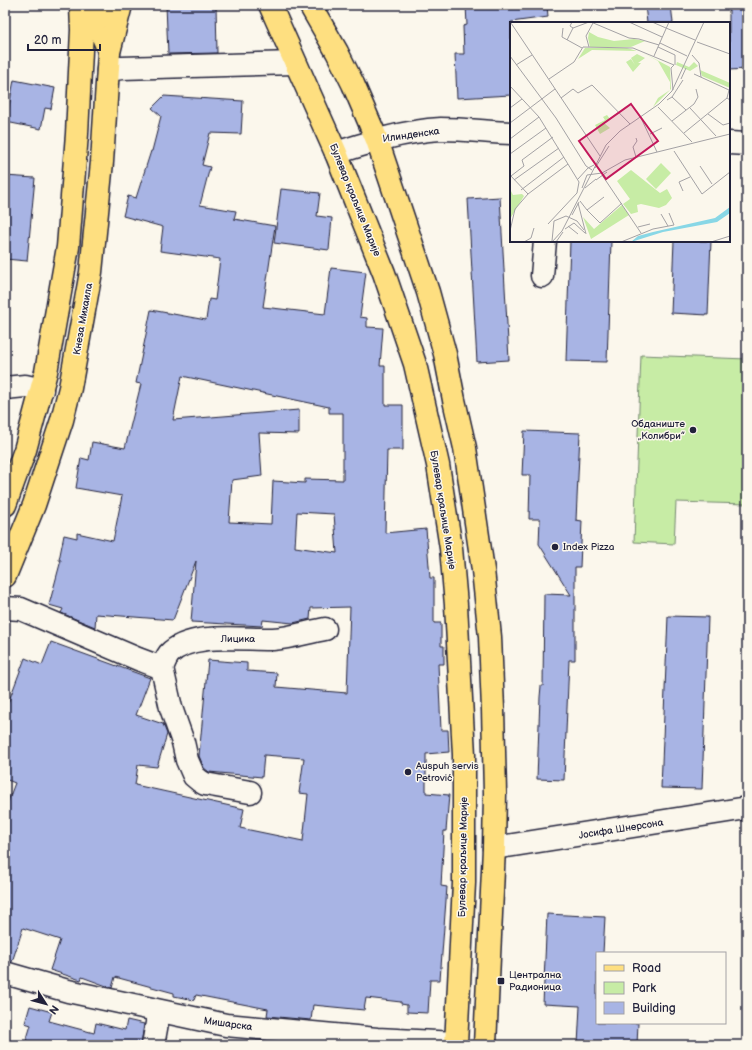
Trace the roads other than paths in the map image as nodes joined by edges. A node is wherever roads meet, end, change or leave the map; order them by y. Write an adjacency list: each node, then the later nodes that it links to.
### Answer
1 (81, 5): 16 (main road)
2 (99, 5): 6 (main road)
3 (120, 5): 6 (main road, Кнеза Михаила)
4 (270, 5): 7 (main road, Булевар краљице Марије)
5 (310, 5): 9 (main road)
6 (108, 61): 7 (street); 18 (main road, Кнеза Михаила)
7 (295, 63): 12 (main road, Булевар краљице Марије)
8 (510, 133): 9 (street, Илинденска)
9 (377, 140): 12 (street, Илинденска); 24 (main road)
10 (730, 143): 11 (street)
11 (747, 144)
12 (336, 153): 27 (main road, Булевар краљице Марије)
13 (545, 242): 14 (street)
14 (542, 276)
15 (5, 388): 16 (street)
16 (42, 390): 17 (main road)
17 (6, 501)
18 (5, 576)
19 (5, 608): 21 (street)
20 (325, 629): 21 (street, Лицика)
21 (162, 668): 22 (street)
22 (250, 792)
23 (747, 808): 24 (street, Јосифа Шнерсона)
24 (494, 848): 29 (main road)
25 (5, 972): 26 (street, Мишарска)
26 (159, 1012): 27 (street, Мишарска); 28 (street)
27 (456, 1044)
28 (153, 1045)
29 (485, 1045)

